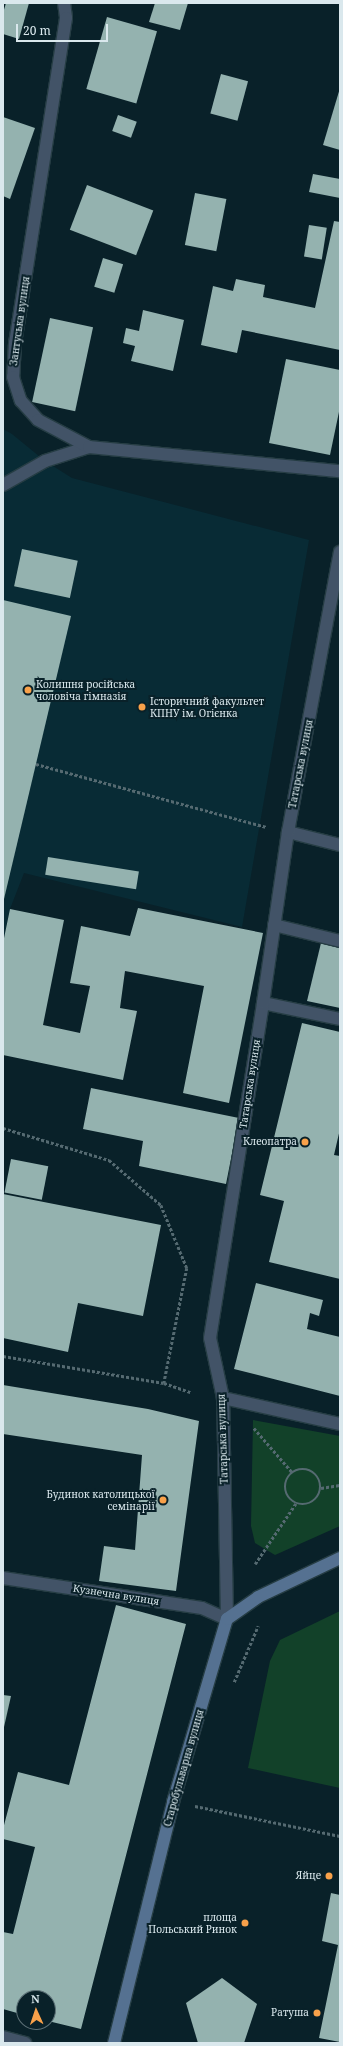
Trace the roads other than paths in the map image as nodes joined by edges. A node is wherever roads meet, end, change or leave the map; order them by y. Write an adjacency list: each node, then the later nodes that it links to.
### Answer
1 (64, 3): 2 (street, Зантуська вулиця)
2 (89, 447): 3 (street, Зантуська вулиця); 4 (street)
3 (340, 471)
4 (3, 485)
5 (340, 552): 6 (street, Татарська вулиця)
6 (288, 832): 7 (street); 8 (street, Татарська вулиця)
7 (340, 845)
8 (274, 925): 9 (street); 10 (street, Татарська вулиця)
9 (340, 941)
10 (263, 1003): 11 (street); 12 (street, Татарська вулиця)
11 (340, 1020)
12 (223, 1398): 13 (street); 16 (street, Татарська вулиця)
13 (340, 1424)
14 (340, 1558): 16 (main road)
15 (3, 1578): 16 (street, Кузнечна вулиця)
16 (227, 1619): 19 (main road, Старобульварна вулиця)
17 (3, 2037): 18 (street)
18 (25, 2043)
19 (114, 2043)

